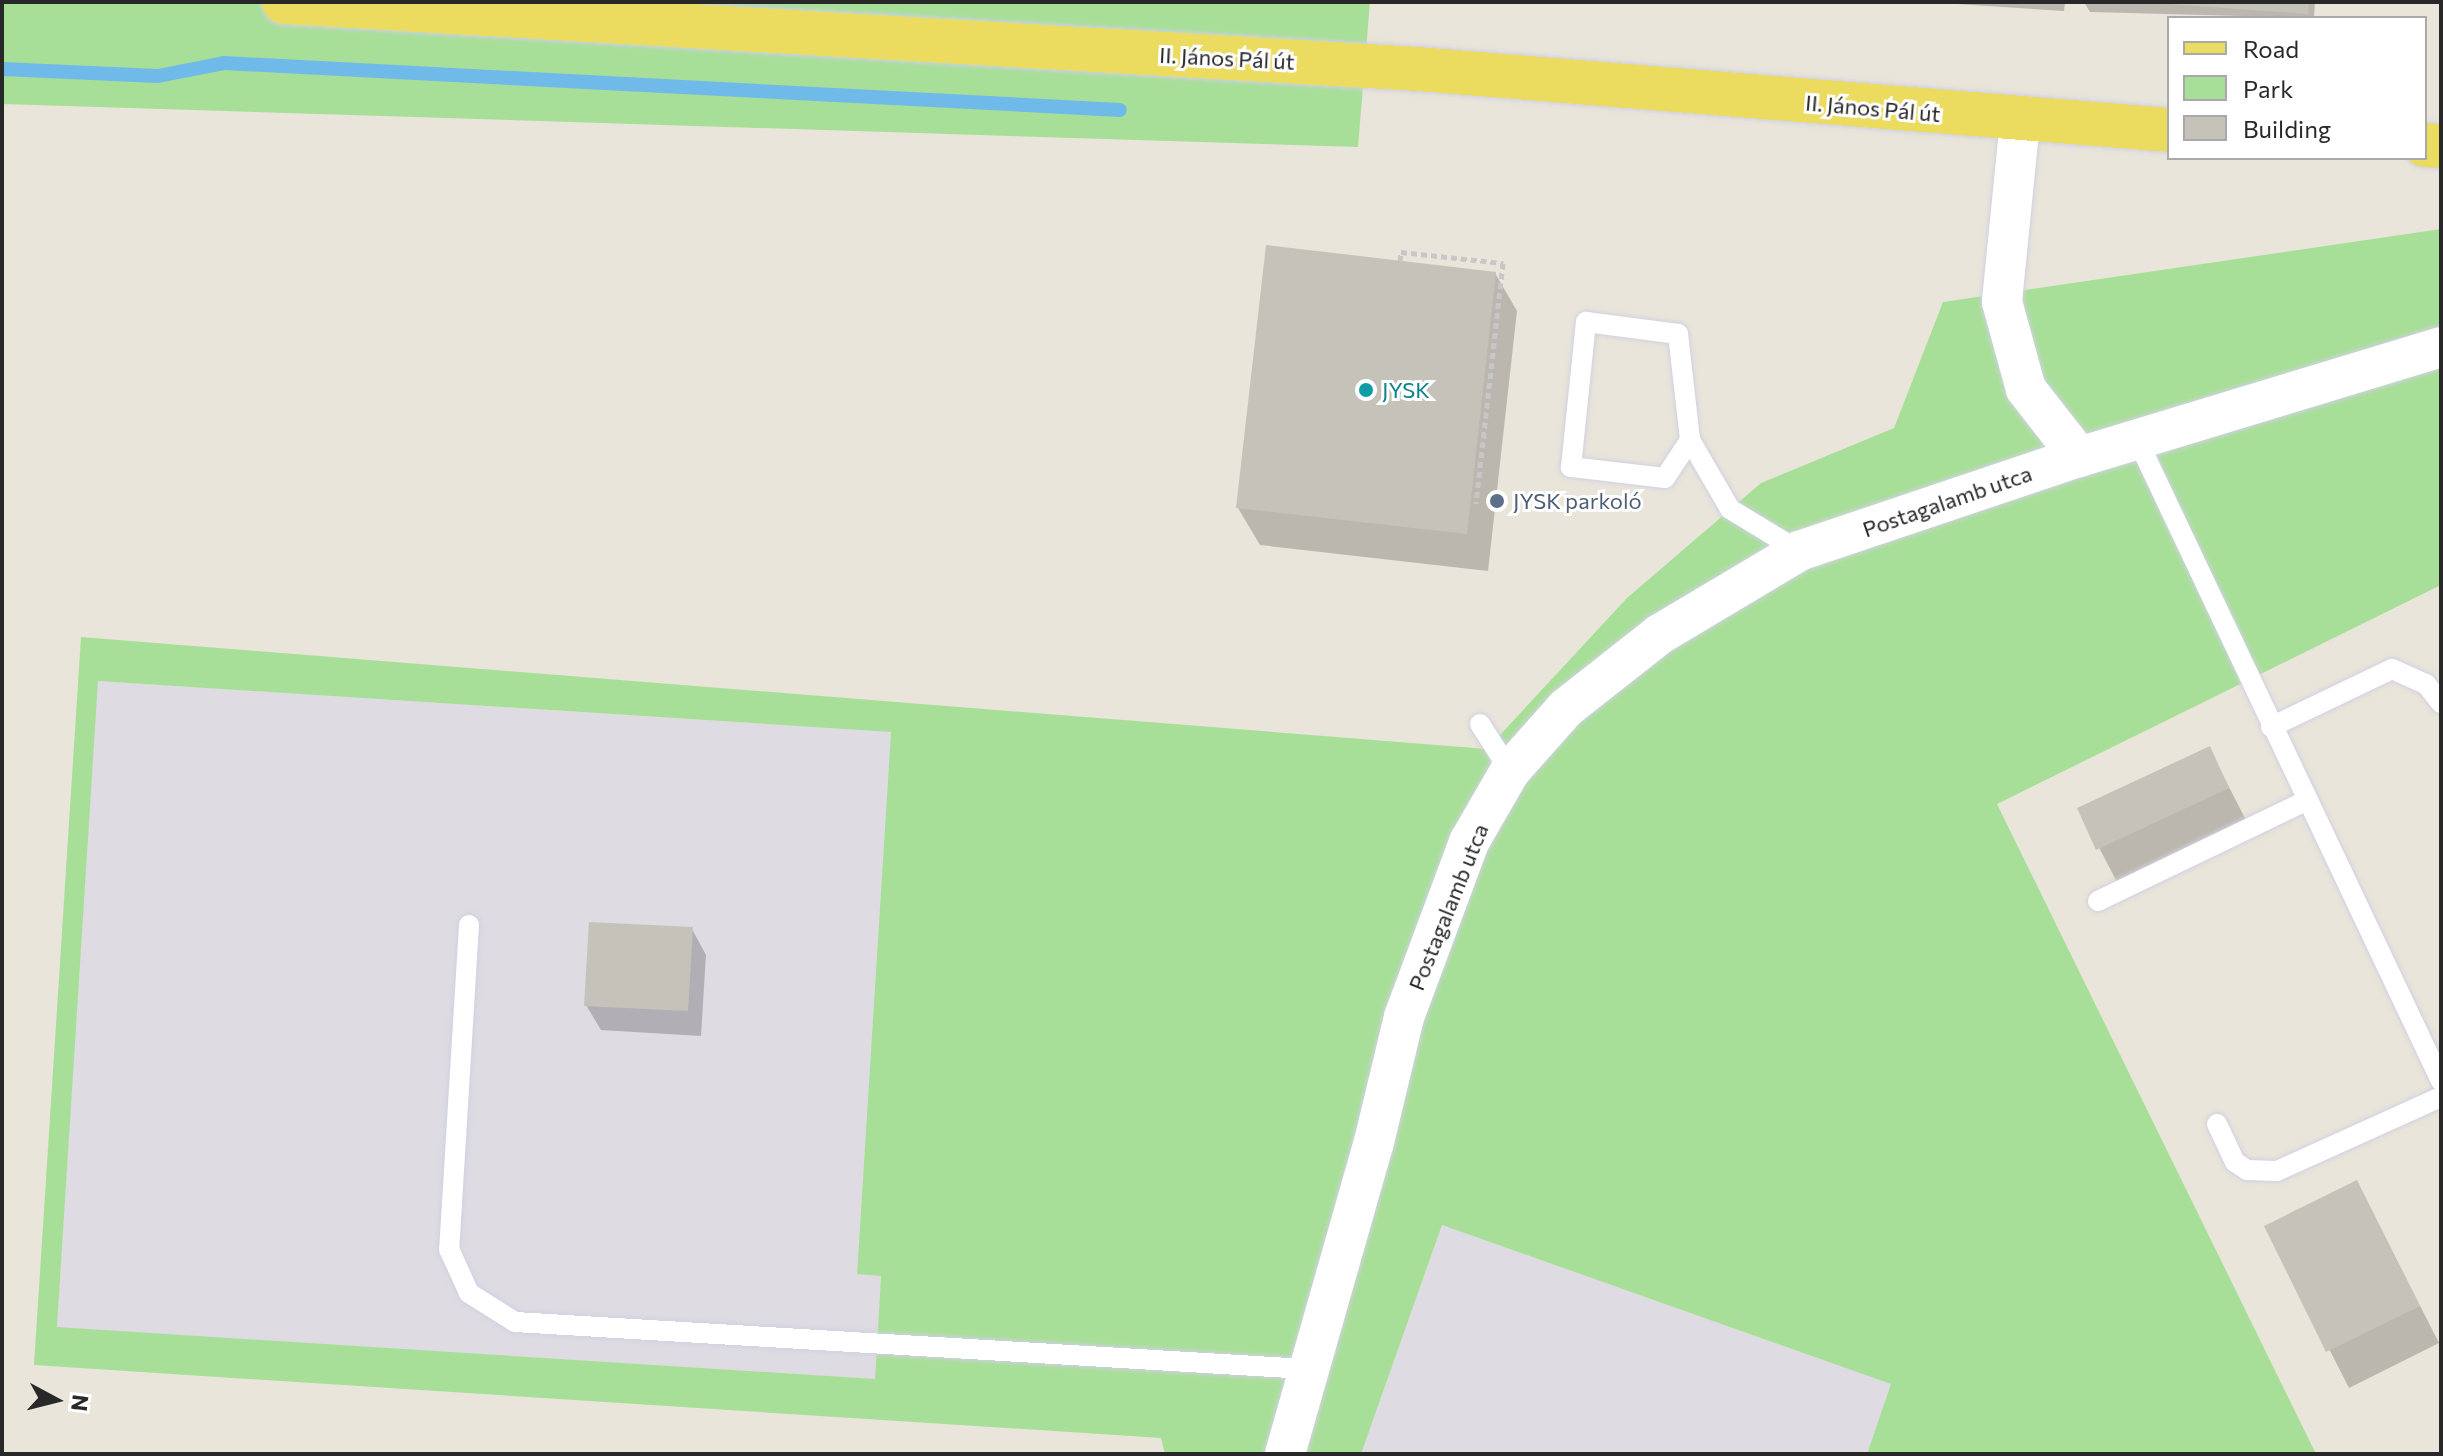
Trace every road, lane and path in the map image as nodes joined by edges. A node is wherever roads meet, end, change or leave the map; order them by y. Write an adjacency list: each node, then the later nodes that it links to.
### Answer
1 (284, 2): 2 (main road, II. János Pál út)
2 (2020, 121): 3 (main road, II. János Pál út); 10 (street)
3 (2167, 130)
4 (1400, 261): 5 (path)
5 (1502, 280): 6 (path); 11 (path)
6 (1512, 281)
7 (2441, 347): 8 (street, Postagalamb utca)
8 (2137, 439): 10 (street, Postagalamb utca); 15 (lane)
9 (1690, 440): 9 (lane); 12 (lane)
10 (2079, 457): 12 (street, Postagalamb utca)
11 (1476, 503)
12 (1799, 551): 16 (street, Postagalamb utca)
13 (2441, 703): 15 (lane)
14 (1480, 724): 16 (lane)
15 (2271, 727): 17 (lane)
16 (1510, 771): 23 (street, Postagalamb utca)
17 (2306, 801): 18 (lane); 20 (lane)
18 (2098, 901)
19 (469, 925): 23 (lane)
20 (2441, 1081)
21 (2441, 1097): 22 (lane)
22 (2217, 1124)
23 (1307, 1369): 24 (street, Postagalamb utca)
24 (1285, 1454)

